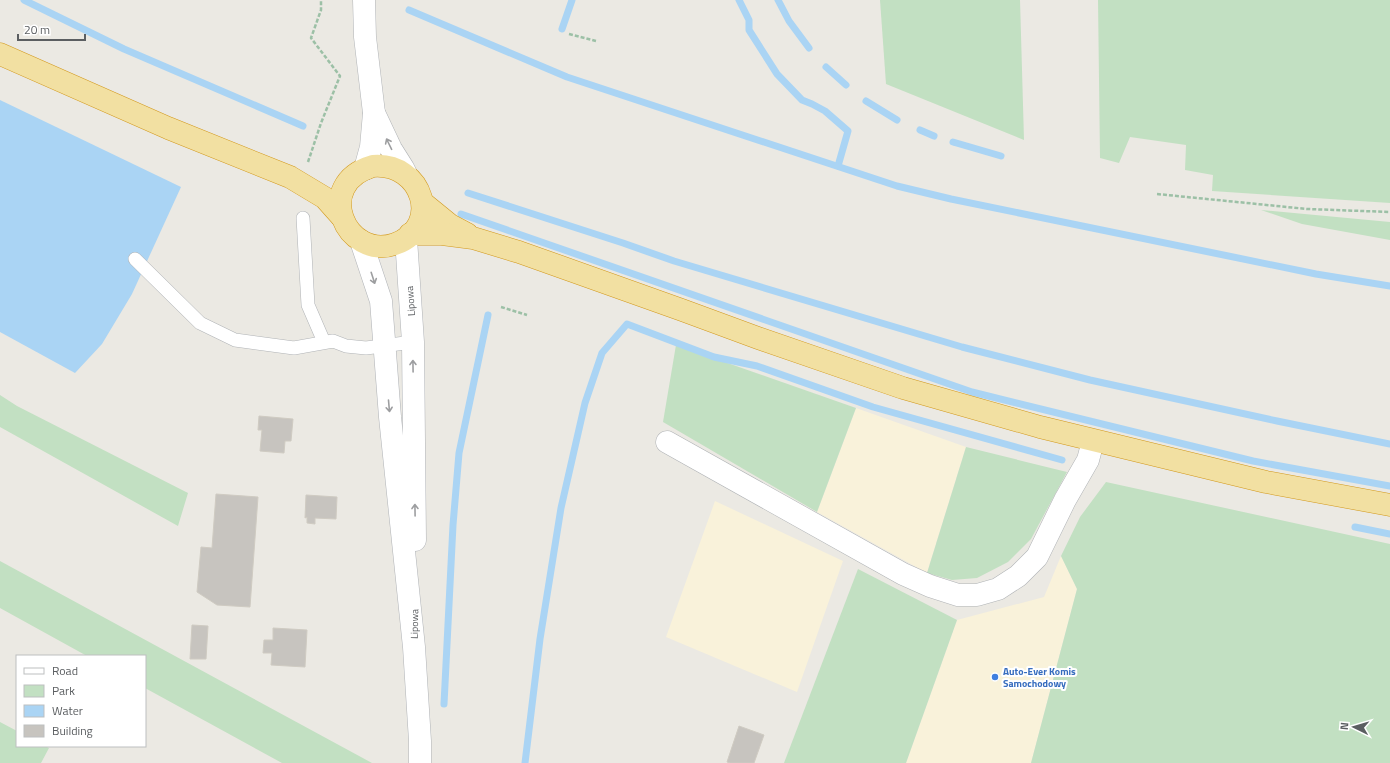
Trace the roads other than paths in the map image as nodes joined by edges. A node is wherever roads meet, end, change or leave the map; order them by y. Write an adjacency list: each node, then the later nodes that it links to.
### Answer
1 (364, 0): 3 (main road)
2 (0, 54): 6 (highway)
3 (374, 113): 4 (main road); 5 (main road, one-way to 3)
4 (364, 169): 5 (highway); 7 (highway)
5 (406, 174): 8 (highway)
6 (296, 178): 7 (highway); 9 (highway, Lipowa)
7 (347, 183): 9 (highway)
8 (423, 203): 11 (highway); 12 (highway)
9 (341, 216): 13 (highway, Lipowa)
10 (303, 218): 15 (lane)
11 (408, 236): 12 (highway); 13 (highway); 16 (main road, Lipowa)
12 (473, 238): 18 (highway)
13 (361, 241): 17 (main road, Lipowa, one-way to 17)
14 (135, 259): 15 (lane)
15 (324, 342): 17 (lane)
16 (413, 342): 17 (lane); 21 (main road, Lipowa, one-way to 16)
17 (384, 346): 21 (main road, Lipowa, one-way to 21)
18 (1093, 441): 19 (main road); 20 (highway)
19 (666, 442)
20 (1390, 505)
21 (414, 647): 22 (main road)
22 (420, 763)

